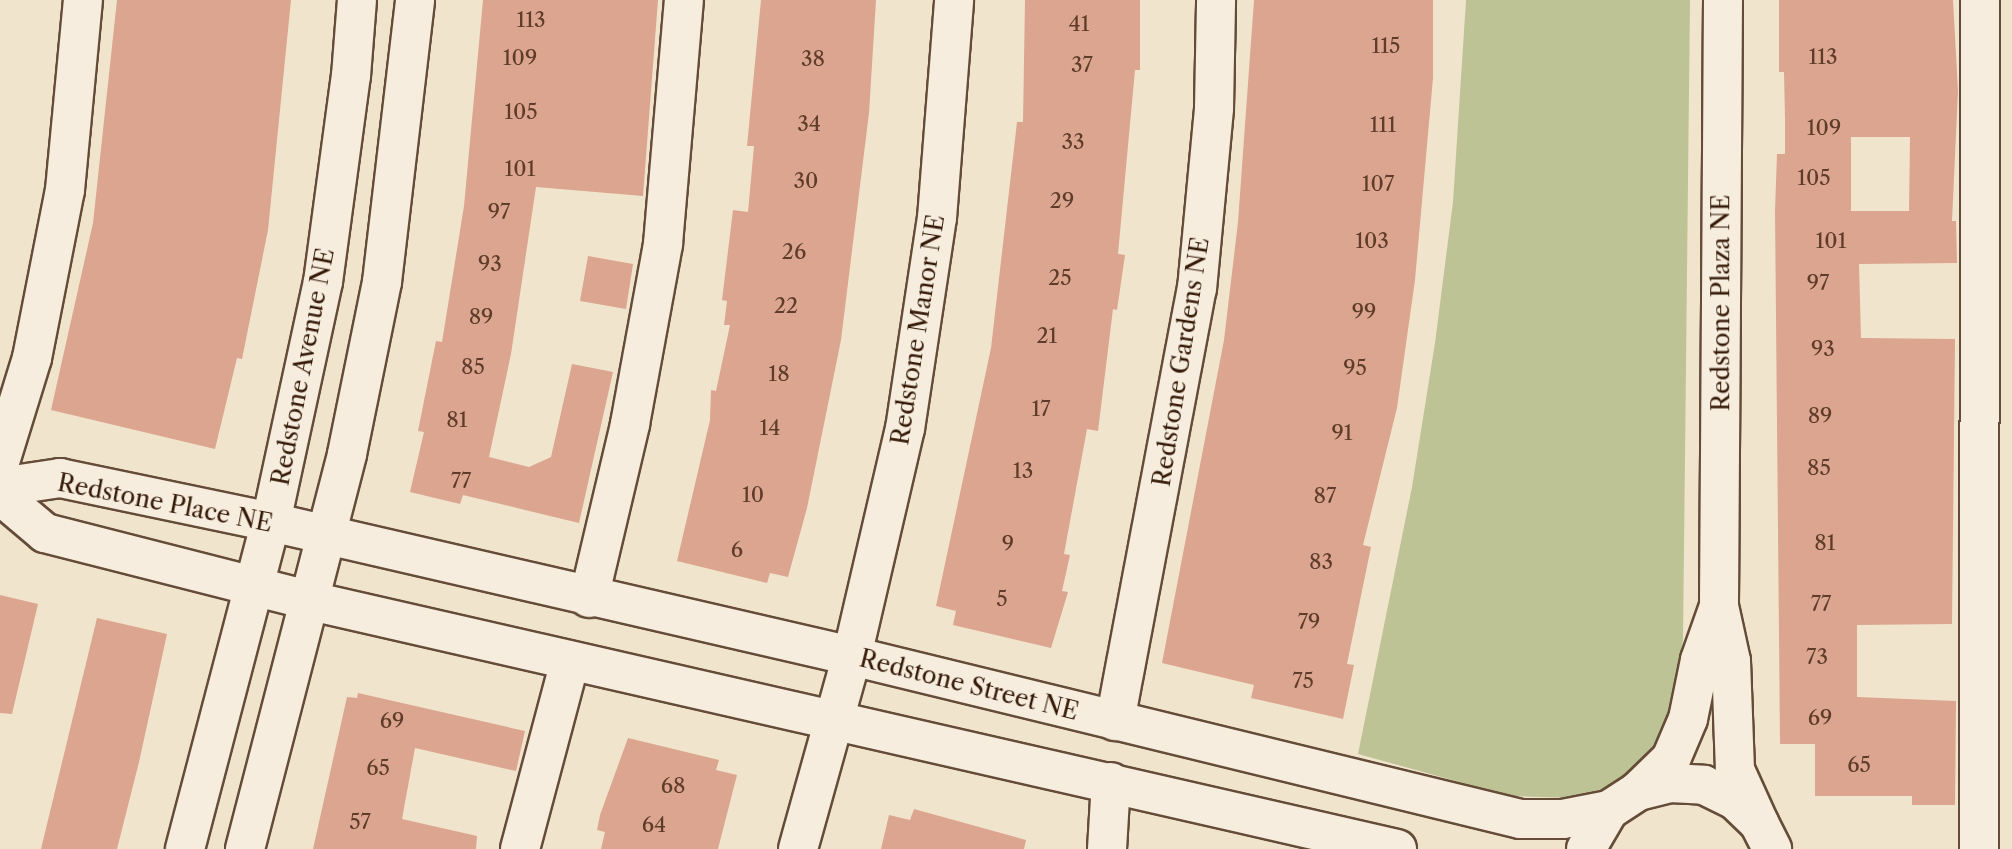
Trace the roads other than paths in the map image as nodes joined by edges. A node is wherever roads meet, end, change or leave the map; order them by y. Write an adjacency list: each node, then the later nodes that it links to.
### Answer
1 (83, 0): 9 (street)
2 (357, 0): 12 (street, Redstone Avenue NE)
3 (415, 0): 13 (street)
4 (684, 0): 15 (street)
5 (954, 0): 18 (street, Redstone Manor NE)
6 (1216, 0): 21 (street, Redstone Gardens NE)
7 (1723, 0): 17 (street, Redstone Plaza NE)
8 (1980, 0): 32 (street)
9 (0, 462)
10 (0, 487): 12 (street, Redstone Place NE)
11 (0, 495): 14 (street, Redstone Place NE)
12 (271, 522): 13 (street, Redstone Place NE); 14 (street, Redstone Avenue NE)
13 (329, 536): 15 (street, Redstone Street NE); 16 (street)
14 (254, 586): 16 (street, Redstone Place NE); 25 (street, Redstone Avenue NE)
15 (589, 598): 18 (street, Redstone Street NE)
16 (311, 601): 19 (street); 26 (street)
17 (1719, 606): 23 (street, Redstone Plaza NE); 24 (street, Redstone Plaza NE)
18 (852, 656): 20 (street, Redstone Manor NE); 21 (street, Redstone Street NE)
19 (570, 661): 20 (street); 27 (street)
20 (831, 718): 22 (street); 28 (street, Redstone Manor NE)
21 (1115, 721): 23 (street, Redstone Street NE)
22 (1111, 782): 29 (street); 30 (street)
23 (1623, 801): 24 (street, Redstone Street NE); 31 (street, Redstone Plaza NE)
24 (1766, 836)
25 (185, 849)
26 (245, 849)
27 (520, 849)
28 (798, 849)
29 (1107, 849)
30 (1397, 849)
31 (1586, 849)
32 (1979, 849)

